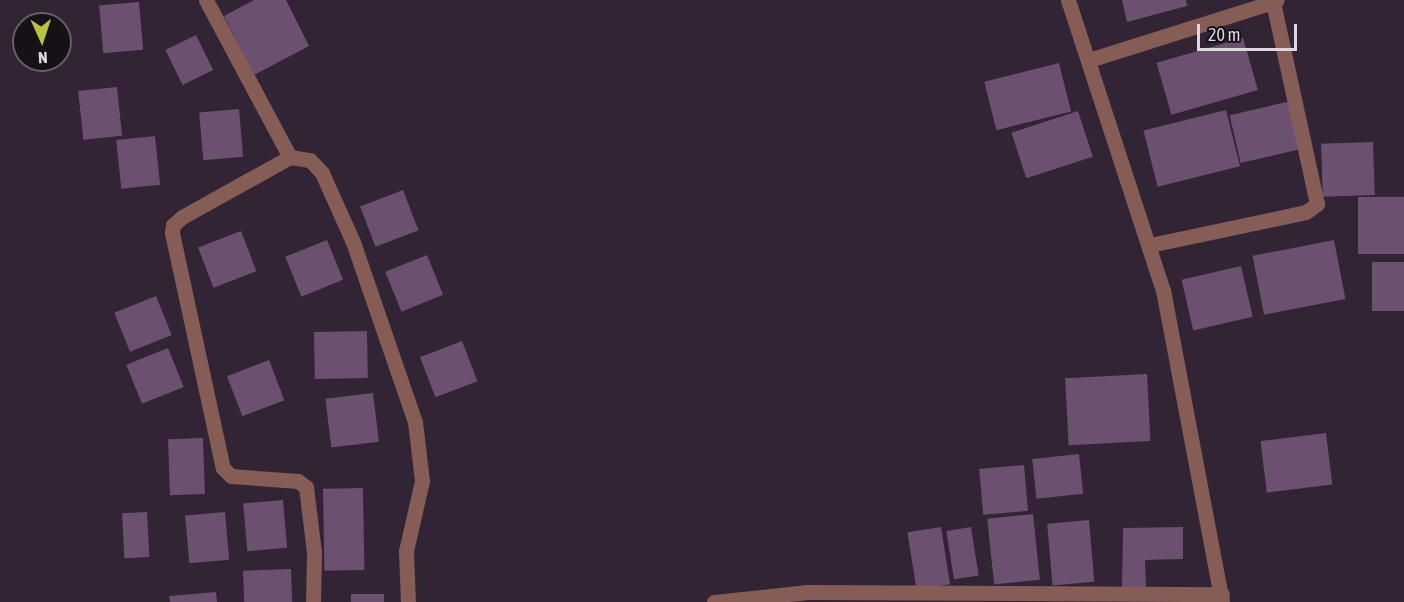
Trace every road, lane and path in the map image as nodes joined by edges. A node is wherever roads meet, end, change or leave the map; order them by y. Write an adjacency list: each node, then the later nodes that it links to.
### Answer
1 (206, 0): 5 (street)
2 (1068, 0): 4 (street)
3 (1275, 1): 4 (street); 6 (street)
4 (1089, 60): 6 (street)
5 (290, 157): 8 (street); 9 (street)
6 (1150, 245): 7 (street)
7 (1222, 598): 10 (street)
8 (313, 602)
9 (408, 602)
10 (714, 602)

